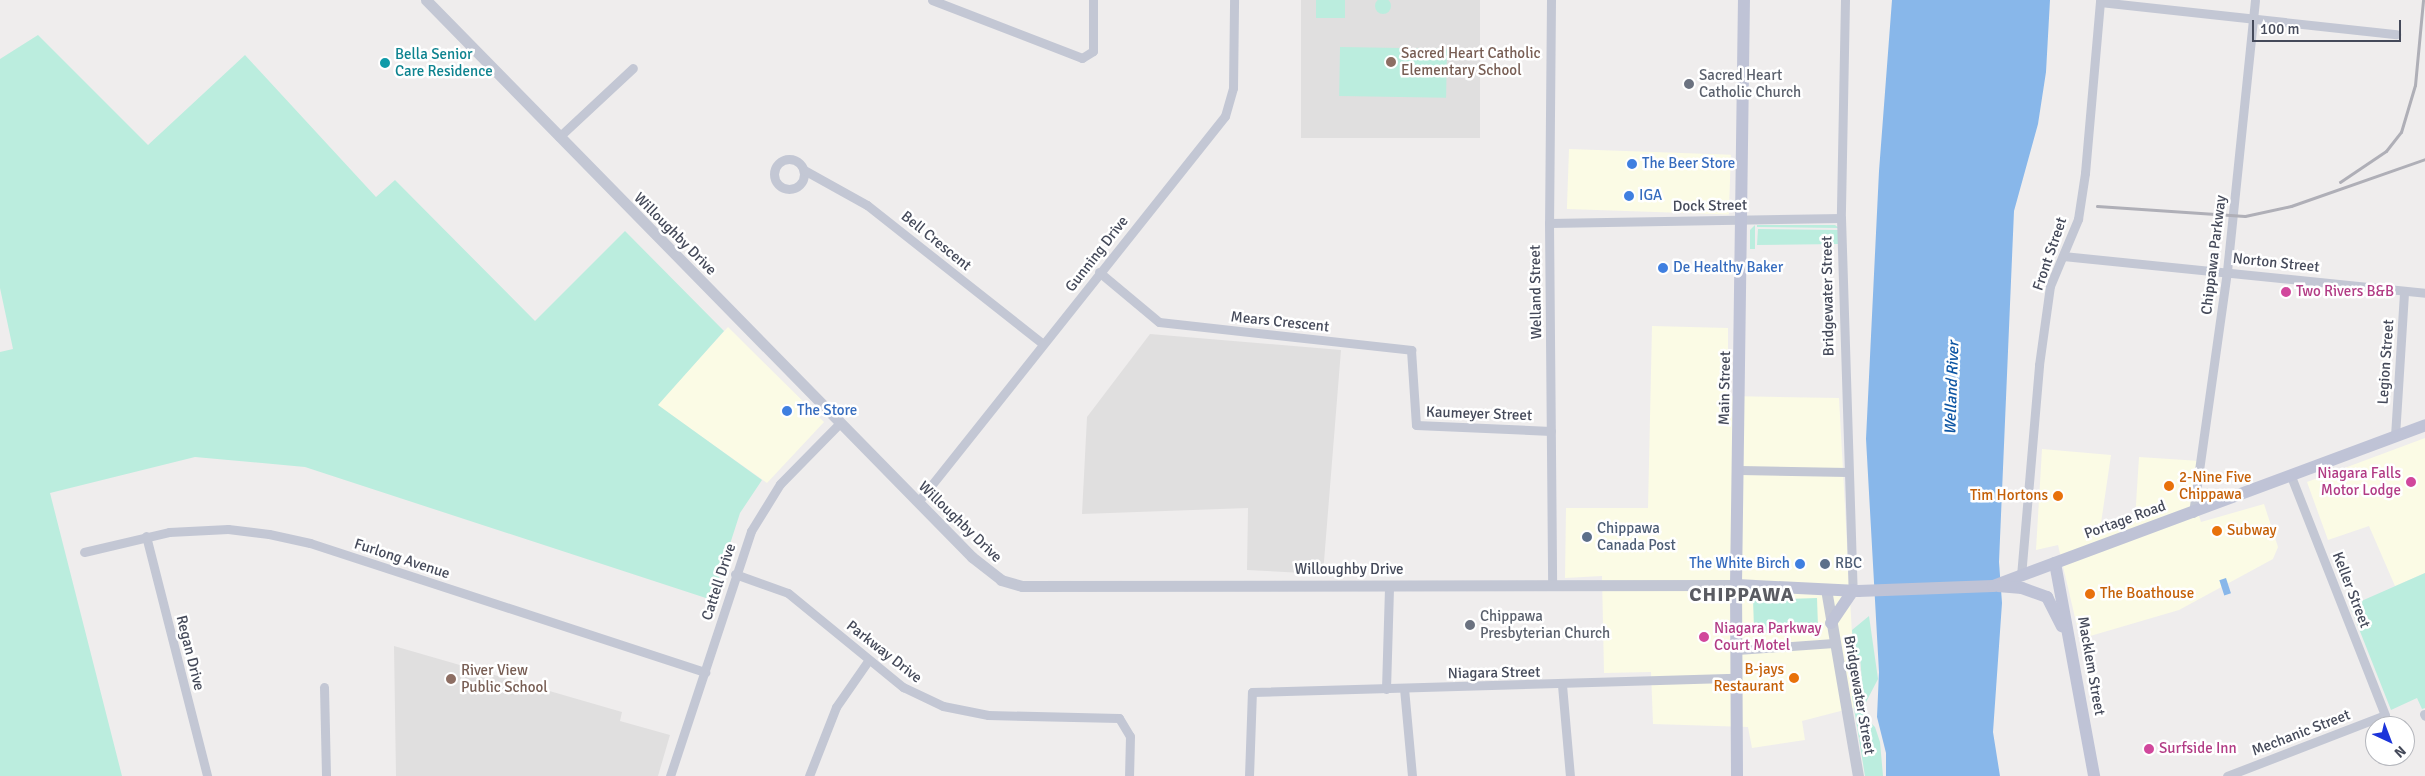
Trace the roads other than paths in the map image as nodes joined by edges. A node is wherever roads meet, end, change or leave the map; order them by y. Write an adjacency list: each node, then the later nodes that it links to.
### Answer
1 (426, 0): 13 (street, Willoughby Drive)
2 (932, 0): 3 (street)
3 (1093, 0)
4 (1234, 0): 19 (street, Gunning Drive)
5 (1552, 0): 17 (street, Welland Street)
6 (1744, 0): 16 (main road, Main Street)
7 (1845, 0): 15 (street, Bridgewater Street)
8 (2255, 0): 10 (street, Chippawa Parkway)
9 (2100, 1): 10 (street); 18 (street, Front Street)
10 (2254, 20): 11 (street); 20 (street, Chippawa Parkway)
11 (2396, 34)
12 (633, 68): 13 (street)
13 (559, 137): 25 (street, Willoughby Drive)
14 (804, 170): 23 (street, Bell Crescent)
15 (1841, 218): 16 (street, Dock Street); 30 (street, Bridgewater Street)
16 (1742, 220): 17 (street, Dock Street); 29 (main road, Main Street)
17 (1549, 223): 27 (street, Welland Street)
18 (2064, 256): 20 (street, Norton Street); 38 (street, Front Street)
19 (1099, 272): 23 (street, Gunning Drive); 24 (street, Mears Crescent)
20 (2227, 272): 21 (street, Norton Street); 33 (street, Chippawa Parkway)
21 (2404, 291): 22 (street, Norton Street); 28 (street, Legion Street)
22 (2425, 293)
23 (1043, 344): 32 (street, Gunning Drive)
24 (1415, 415): 27 (street, Kaumeyer Street)
25 (840, 423): 32 (street, Willoughby Drive); 37 (street, Cattell Drive)
26 (2425, 425): 28 (main road, Portage Road)
27 (1551, 431): 39 (street, Welland Street)
28 (2394, 436): 31 (main road, Portage Road)
29 (1740, 470): 30 (street); 41 (main road, Main Street)
30 (1847, 472): 43 (street, Bridgewater Street)
31 (2291, 476): 33 (main road, Portage Road); 55 (street, Keller Street)
32 (918, 502): 40 (street, Willoughby Drive)
33 (2193, 513): 36 (main road, Portage Road)
34 (146, 536): 35 (street, Furlong Avenue); 49 (street, Furlong Avenue); 56 (street, Regan Drive)
35 (84, 552)
36 (2055, 563): 38 (main road, Portage Road); 47 (main road, Macklem Street)
37 (735, 574): 48 (street, Parkway Drive); 49 (street, Cattell Drive)
38 (2021, 582): 43 (main road, Portage Road); 47 (main road)
39 (1552, 583): 40 (street, Willoughby Drive); 41 (street, Willoughby Drive)
40 (1389, 585): 54 (street)
41 (1736, 585): 42 (main road, Portage Road); 46 (main road, Main Street)
42 (1826, 589): 43 (main road, Portage Road); 44 (street, Bridgewater Street)
43 (1856, 590): 44 (main road)
44 (1831, 623): 45 (street, Bridgewater Street)
45 (1834, 643): 46 (street); 65 (street, Bridgewater Street)
46 (1737, 650): 50 (main road, Main Street)
47 (2074, 659): 66 (main road, Macklem Street)
48 (868, 661): 59 (street); 60 (street, Parkway Drive)
49 (704, 672): 58 (street, Cattell Drive)
50 (1736, 678): 51 (street, Niagara Street); 64 (main road, Main Street)
51 (1562, 685): 53 (street, Niagara Street); 63 (street)
52 (324, 688): 57 (street)
53 (1404, 688): 54 (street, Niagara Street); 62 (street)
54 (1386, 689): 61 (street, Niagara Street)
55 (2385, 715): 67 (street, Mechanic Street)
56 (207, 776)
57 (326, 776)
58 (670, 776)
59 (809, 776)
60 (1129, 776)
61 (1249, 776)
62 (1412, 776)
63 (1570, 776)
64 (1738, 776)
65 (1858, 776)
66 (2094, 776)
67 (2227, 776)

